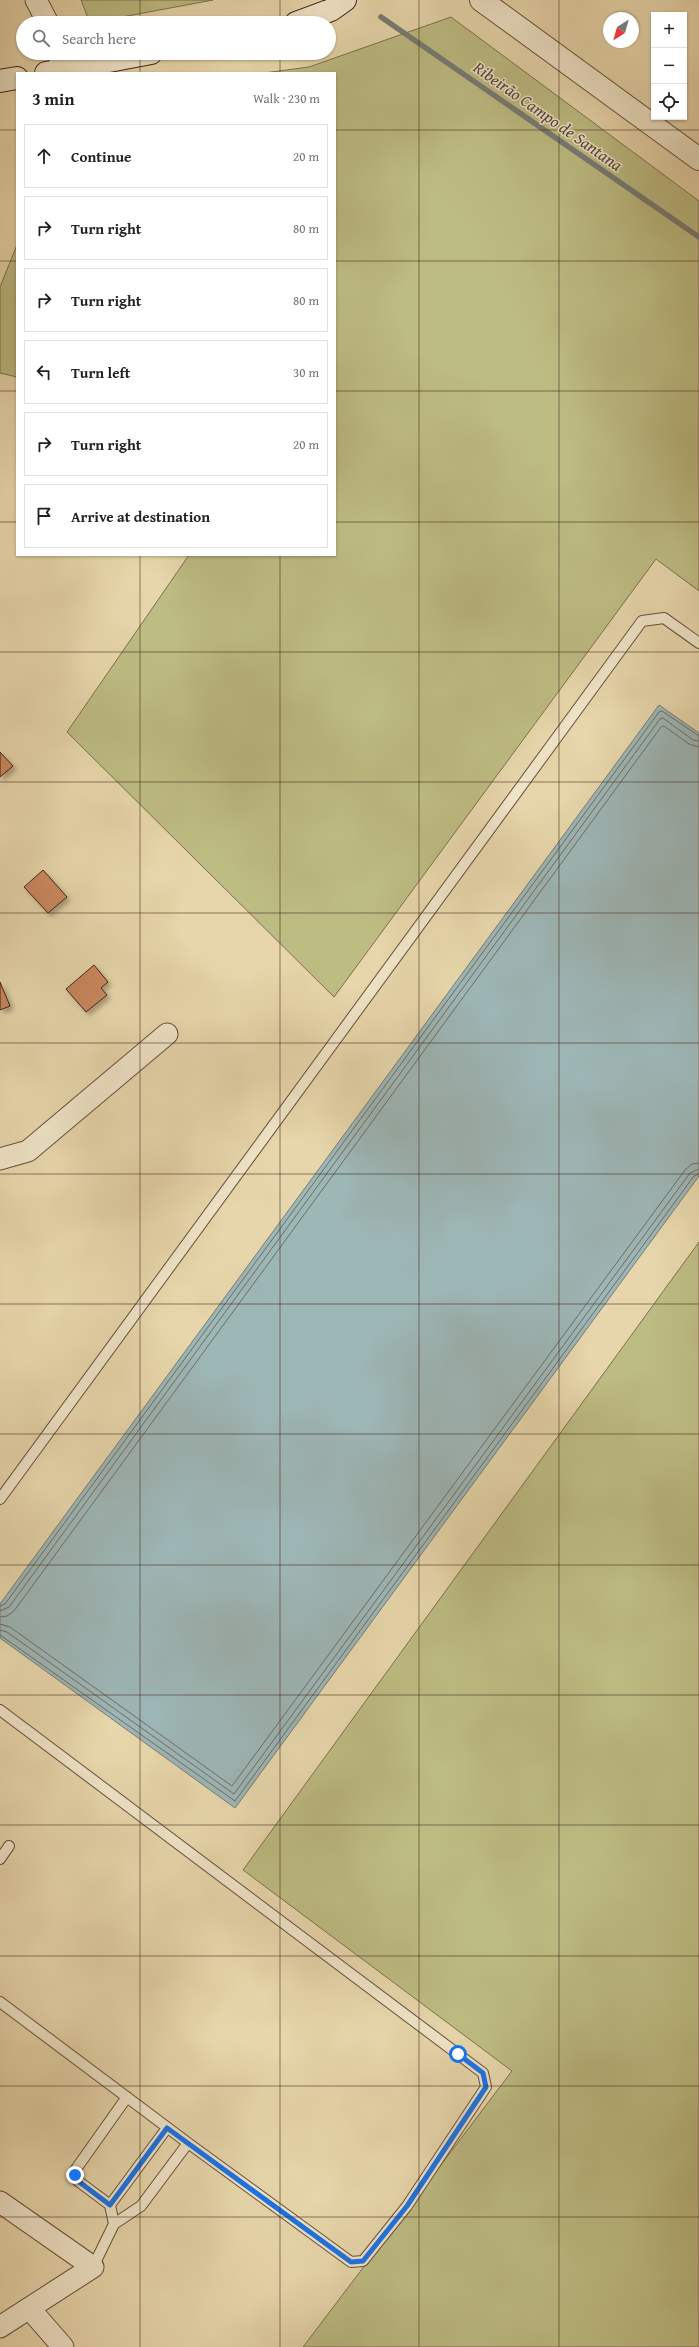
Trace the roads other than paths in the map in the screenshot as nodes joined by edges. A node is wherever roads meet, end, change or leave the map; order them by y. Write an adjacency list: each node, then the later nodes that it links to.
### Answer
1 (36, 0): 4 (street)
2 (345, 0): 5 (street)
3 (480, 0): 10 (street)
4 (44, 16)
5 (315, 16)
6 (96, 60): 7 (street)
7 (56, 65)
8 (16, 78): 9 (street)
9 (0, 81)
10 (699, 159)
11 (699, 643): 14 (lane)
12 (167, 1034): 13 (street)
13 (0, 1159)
14 (0, 1500)
15 (0, 1710): 21 (lane)
16 (10, 1846): 17 (lane)
17 (0, 1859)
18 (0, 2002): 19 (lane)
19 (127, 2097): 20 (lane); 23 (lane)
20 (167, 2128): 21 (lane); 23 (lane)
21 (188, 2143): 24 (lane)
22 (0, 2202): 25 (street)
23 (110, 2205): 24 (lane)
24 (114, 2224): 25 (lane)
25 (93, 2267): 26 (street)
26 (29, 2308): 27 (street); 28 (street)
27 (0, 2327)
28 (63, 2347)

